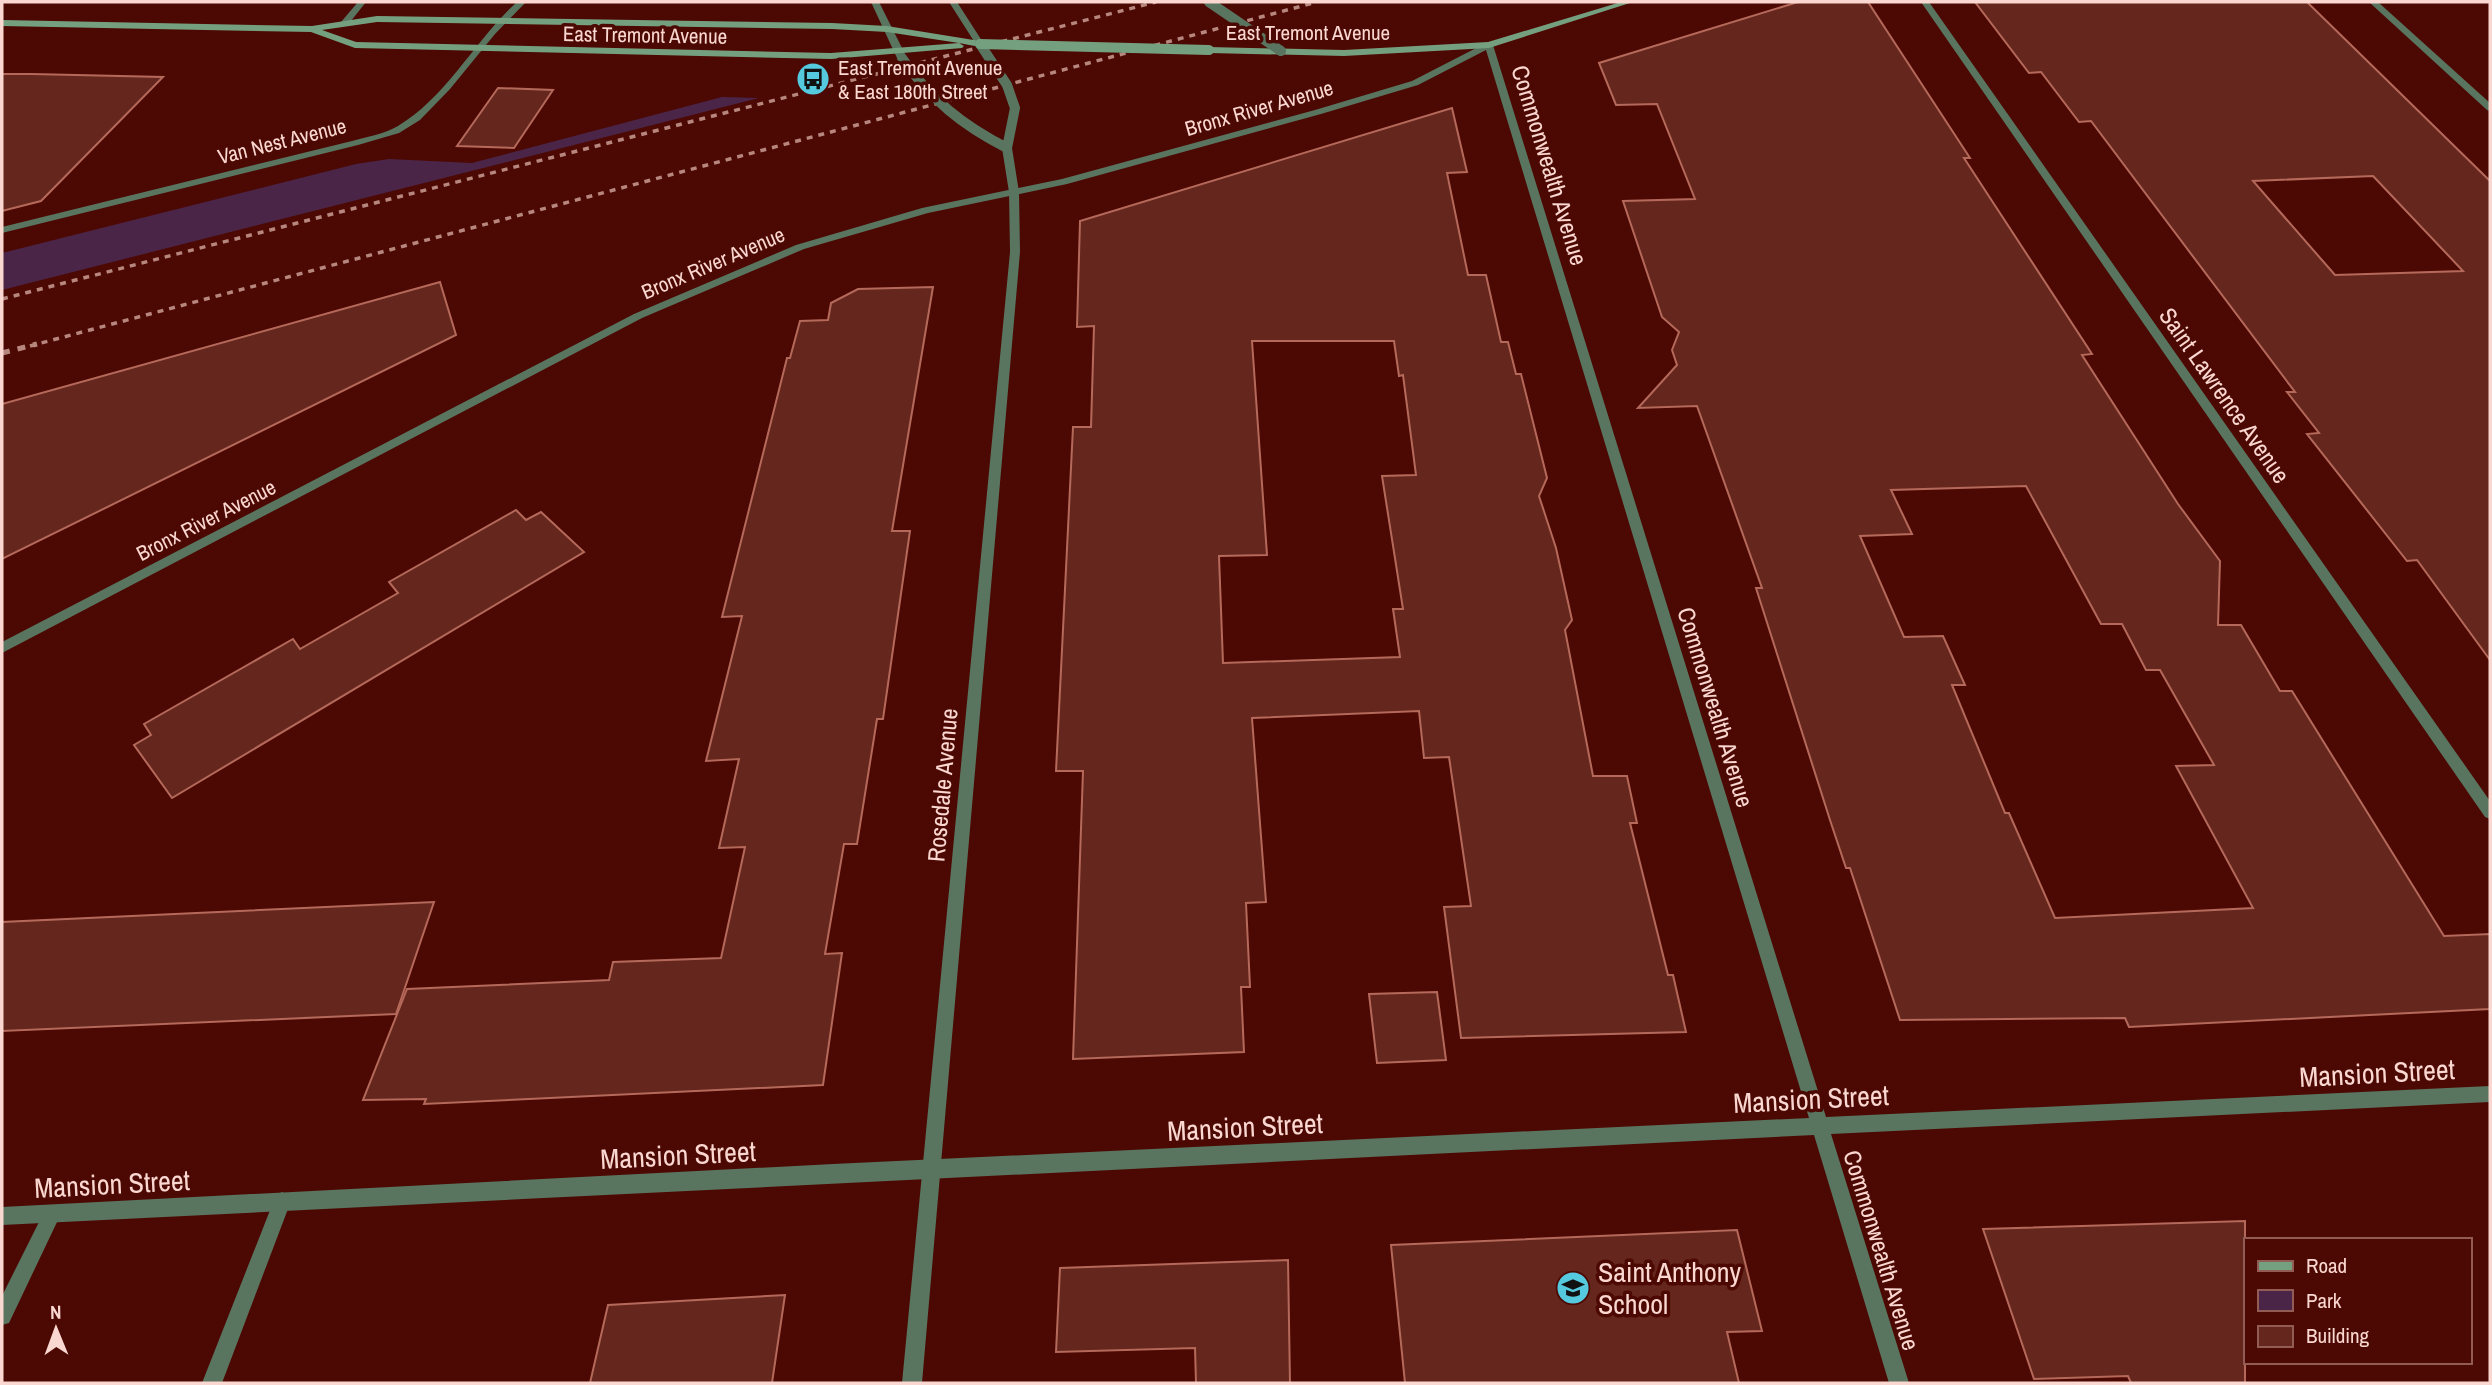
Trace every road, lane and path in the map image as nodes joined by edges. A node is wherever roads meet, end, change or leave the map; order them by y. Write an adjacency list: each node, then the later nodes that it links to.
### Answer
1 (362, 2): 11 (street)
2 (522, 2): 9 (street, Van Nest Avenue)
3 (875, 2): 13 (street)
4 (953, 2): 15 (street)
5 (1209, 2): 18 (street, bridge)
6 (1629, 2): 16 (main road, East Tremont Avenue)
7 (1925, 2): 25 (street, Saint Lawrence Avenue)
8 (2373, 2): 20 (street)
9 (500, 22): 11 (main road, East Tremont Avenue); 13 (main road, East Tremont Avenue); 17 (street, Van Nest Avenue)
10 (2, 23): 12 (main road, East Tremont Avenue)
11 (344, 24): 12 (main road, East Tremont Avenue)
12 (313, 29): 17 (main road, East Tremont Avenue)
13 (887, 29): 14 (main road, East Tremont Avenue); 19 (street)
14 (952, 43): 15 (main road, East Tremont Avenue); 19 (main road, East Tremont Avenue)
15 (980, 44): 18 (main road, East Tremont Avenue, bridge); 21 (street, bridge)
16 (1489, 45): 18 (main road, East Tremont Avenue); 22 (street, Bronx River Avenue); 27 (street, Commonwealth Avenue)
17 (477, 48): 19 (main road, East Tremont Avenue); 23 (street, Van Nest Avenue)
18 (1281, 51)
19 (900, 54): 21 (street, bridge)
20 (2490, 108)
21 (1007, 148): 22 (street, Rosedale Avenue)
22 (1014, 192): 24 (street, Bronx River Avenue); 28 (street, Rosedale Avenue)
23 (2, 230)
24 (2, 648)
25 (2490, 813)
26 (2490, 1094): 27 (street, Mansion Street)
27 (1821, 1126): 28 (street, Mansion Street); 35 (street, Commonwealth Avenue)
28 (930, 1168): 29 (street, Mansion Street); 34 (street, Rosedale Avenue)
29 (282, 1201): 30 (street, Mansion Street); 33 (street)
30 (52, 1214): 31 (street, Mansion Street); 32 (street)
31 (2, 1216)
32 (2, 1316)
33 (212, 1383)
34 (912, 1383)
35 (1899, 1383)

